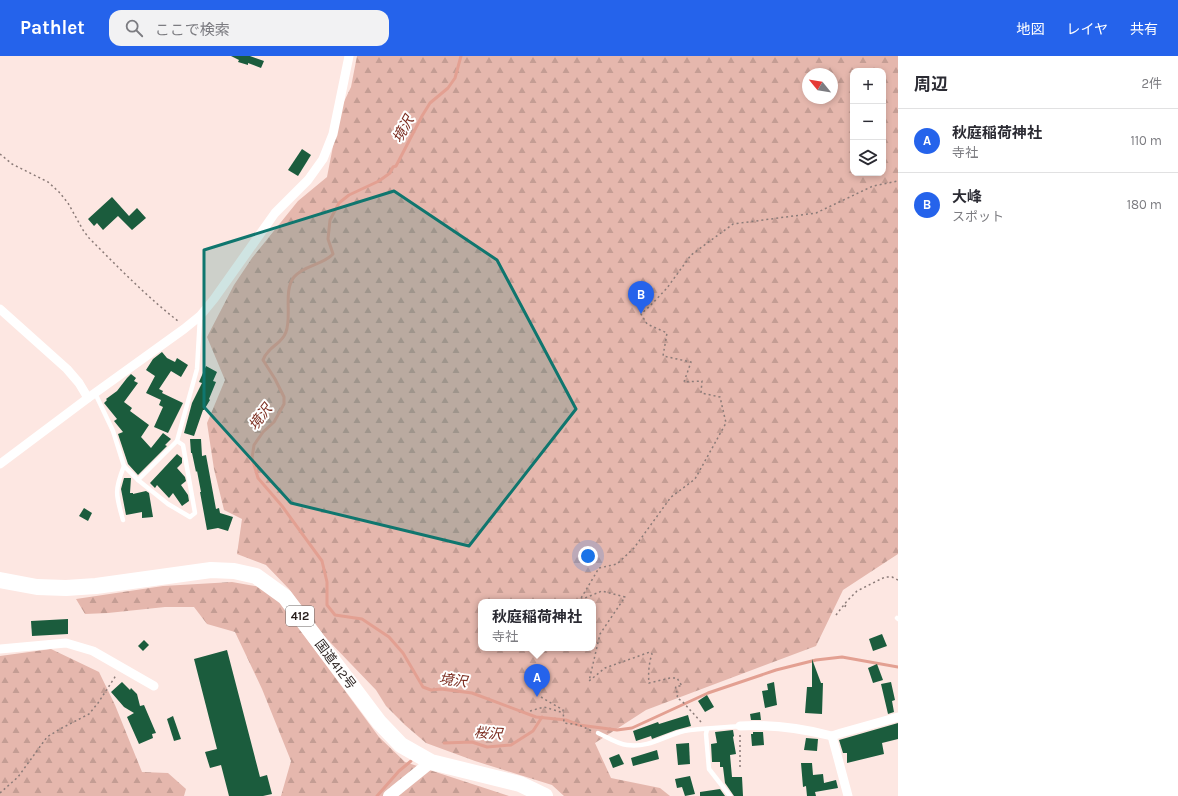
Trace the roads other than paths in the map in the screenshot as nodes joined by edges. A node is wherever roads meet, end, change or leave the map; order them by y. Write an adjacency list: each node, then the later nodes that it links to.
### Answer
1 (349, 56): 3 (street)
2 (0, 309): 4 (street)
3 (200, 316): 4 (street); 5 (lane)
4 (91, 396): 6 (street); 7 (lane)
5 (177, 441): 8 (lane); 8 (lane)
6 (0, 464)
7 (124, 466): 8 (lane); 9 (lane)
8 (138, 480)
9 (123, 520)
10 (0, 580): 18 (highway, 国道412号 / 412)
11 (0, 649): 12 (street)
12 (154, 686)
13 (898, 717): 17 (street)
14 (740, 726): 15 (lane); 17 (street)
15 (705, 727): 16 (lane); 21 (lane)
16 (598, 733)
17 (832, 736): 22 (street)
18 (431, 762): 19 (street); 20 (highway, 国道412号 / 412)
19 (389, 796)
20 (545, 796)
21 (730, 796)
22 (848, 796)

